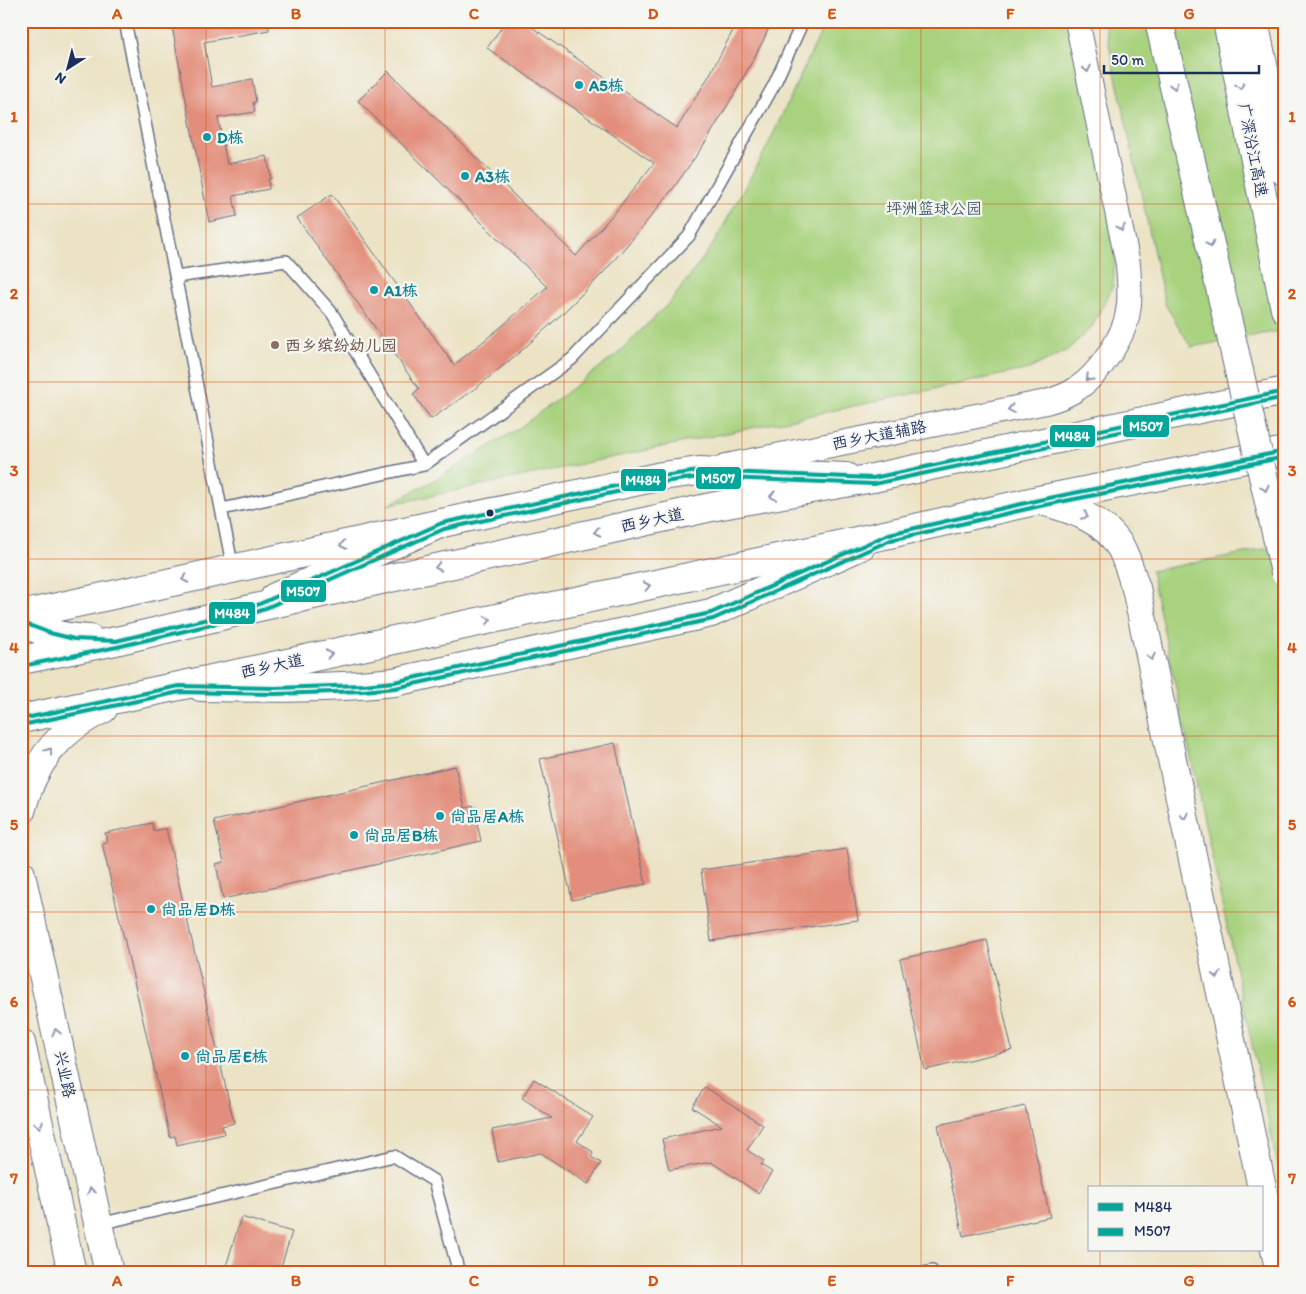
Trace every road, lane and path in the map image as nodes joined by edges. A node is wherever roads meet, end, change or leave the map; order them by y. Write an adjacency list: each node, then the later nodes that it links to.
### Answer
1 (125, 21): 8 (lane)
2 (802, 21): 12 (lane)
3 (1077, 21): 13 (street, 西乡大道辅路, one-way to 13)
4 (1159, 21): 20 (main road, one-way to 20, bridge)
5 (1227, 21): 9 (main road, 广深沿江高速, one-way to 9)
6 (1254, 21): 7 (main road)
7 (1285, 172)
8 (176, 277): 12 (lane); 16 (lane)
9 (1285, 309)
10 (1285, 391): 14 (main road, 西乡大道)
11 (1285, 451): 15 (main road, 西乡大道)
12 (424, 466): 16 (lane)
13 (699, 472): 14 (main road, 西乡大道辅路); 17 (main road, 西乡大道辅路)
14 (872, 478): 21 (main road, 西乡大道, one-way to 21)
15 (1039, 500): 18 (main road, 西乡大道); 32 (main road, one-way to 32)
16 (222, 509): 19 (lane)
17 (442, 524): 19 (main road, one-way to 19); 21 (main road, 西乡大道辅路)
18 (889, 534): 26 (main road, 西乡大道, one-way to 18); 26 (main road)
19 (234, 569): 22 (main road, one-way to 22)
20 (1285, 572)
21 (246, 610): 24 (main road, 西乡大道)
22 (21, 615)
23 (21, 622): 24 (main road)
24 (116, 641): 25 (main road, 西乡大道)
25 (21, 660)
26 (179, 686): 27 (main road, 西乡大道)
27 (130, 696): 28 (main road, 西乡大道); 29 (main road, one-way to 27)
28 (21, 719)
29 (21, 811)
30 (21, 874): 34 (main road, 兴业路, one-way to 30)
31 (21, 1044): 35 (main road, one-way to 35)
32 (1262, 1186)
33 (1264, 1197): 38 (main road)
34 (98, 1224): 36 (main road, 兴业路); 37 (lane)
35 (72, 1273)
36 (109, 1273)
37 (459, 1273)
38 (1280, 1273)

